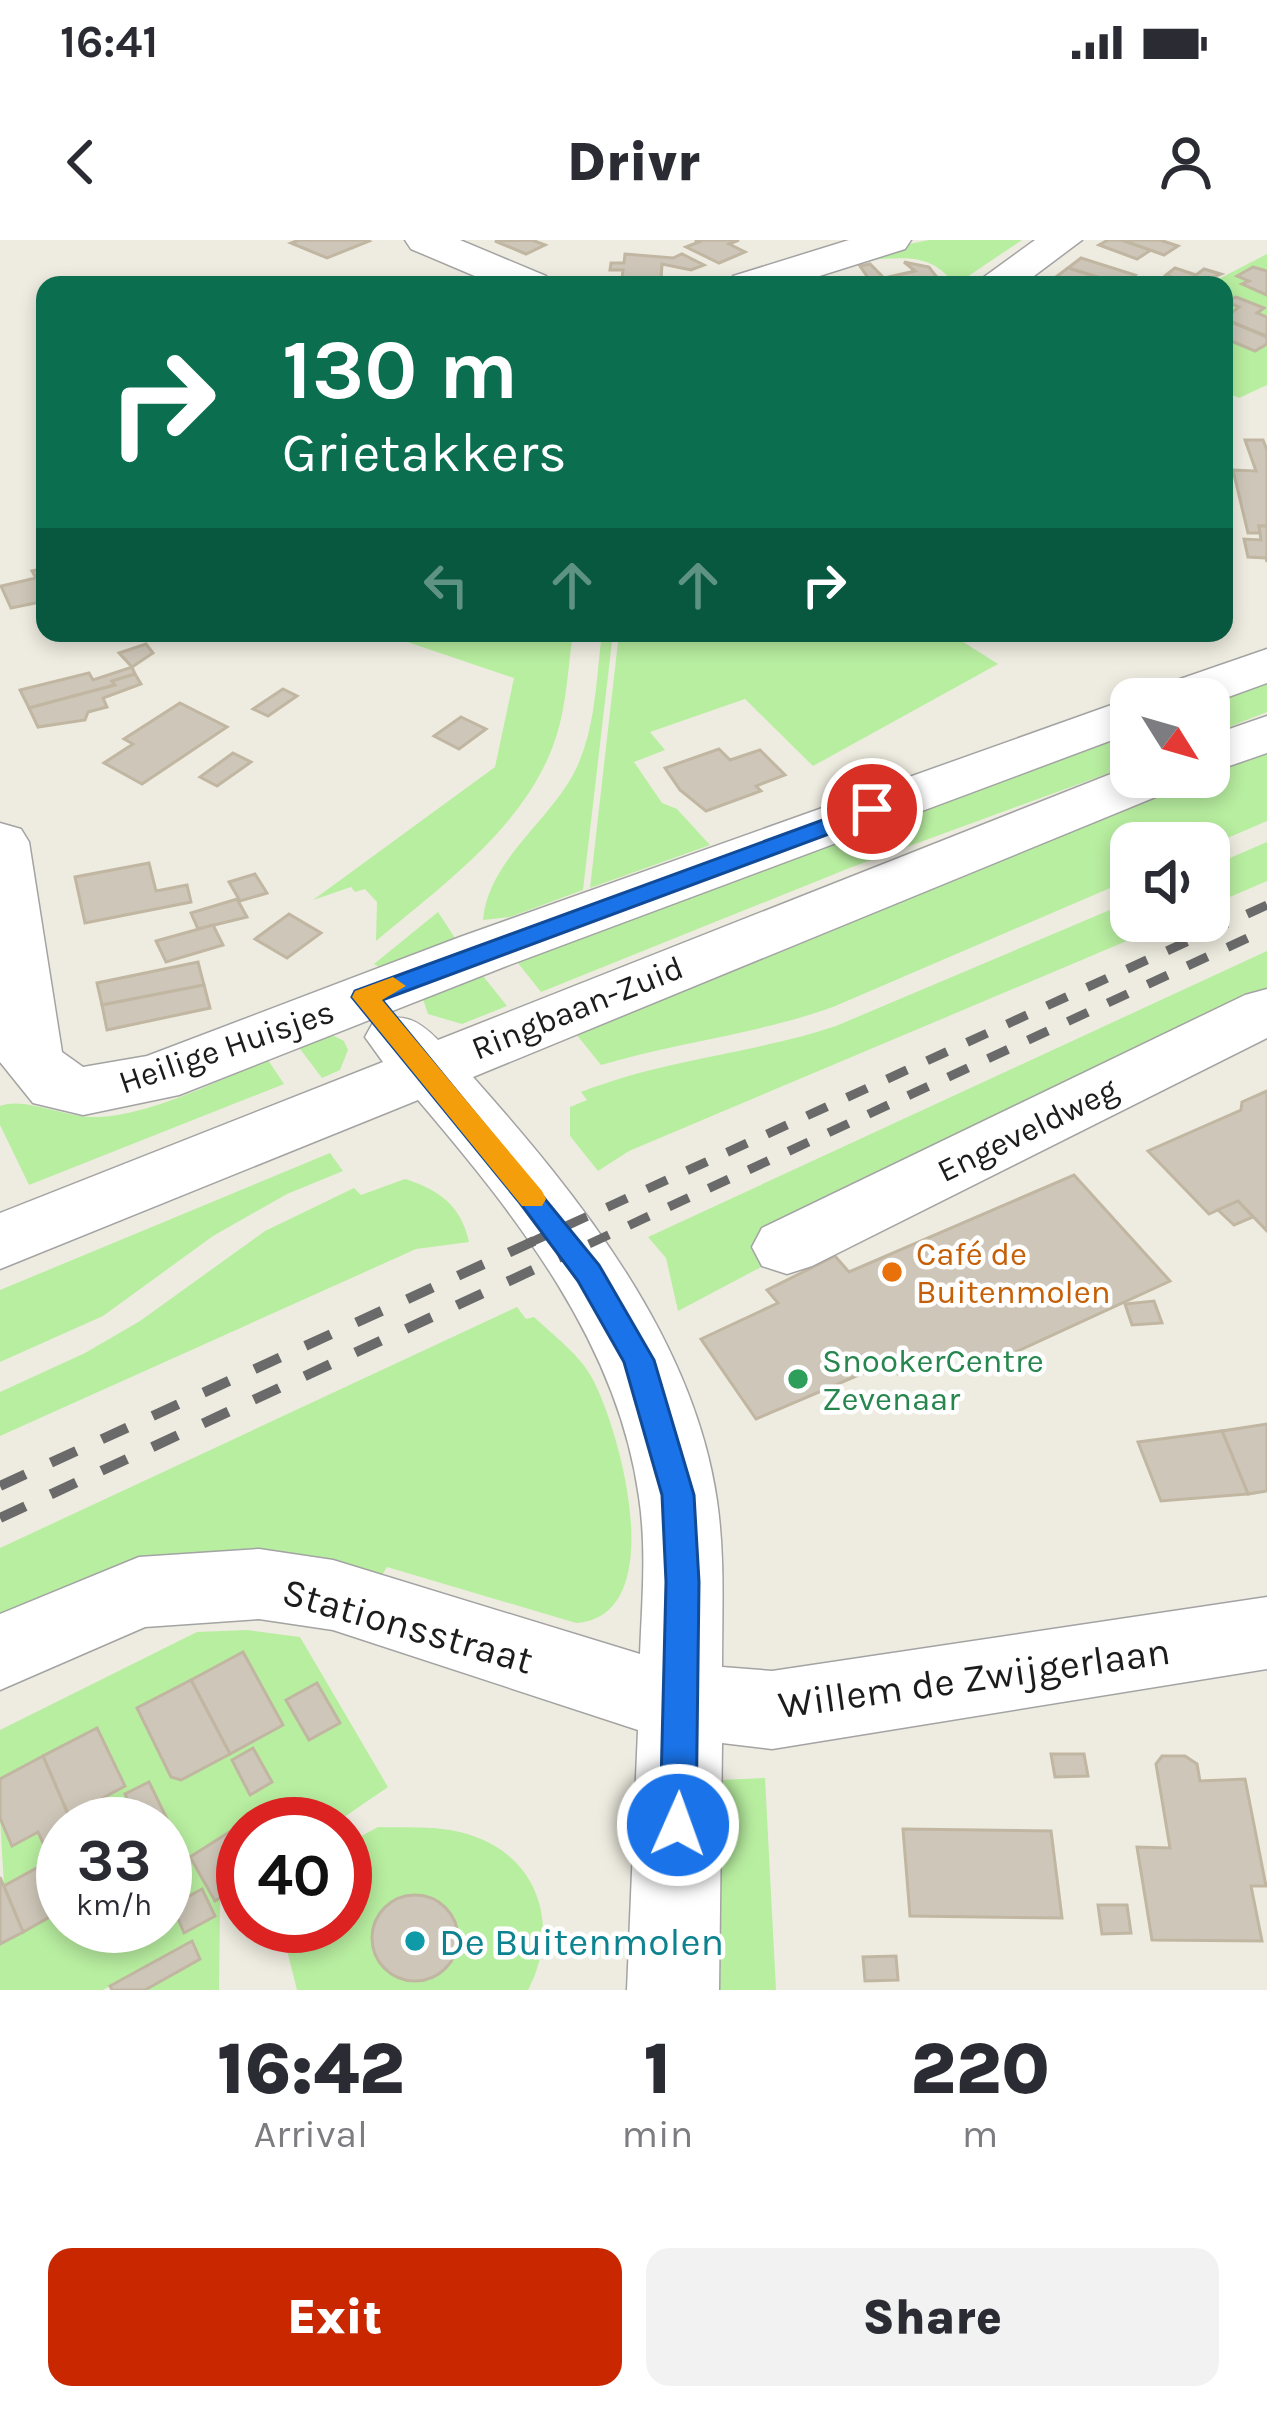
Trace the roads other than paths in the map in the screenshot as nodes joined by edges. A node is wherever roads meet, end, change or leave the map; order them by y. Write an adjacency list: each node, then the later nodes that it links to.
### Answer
1 (425, 240): 4 (street)
2 (891, 240): 5 (street)
3 (1062, 240): 6 (street)
4 (510, 276)
5 (777, 276)
6 (1008, 276)
7 (1267, 664): 8 (street)
8 (1229, 678)
9 (1110, 722): 14 (street)
10 (1267, 733): 11 (street)
11 (1230, 748)
12 (1110, 795): 16 (street, Ringbaan-Zuid)
13 (0, 842): 14 (street, Heilige Huisjes)
14 (364, 997): 16 (street)
15 (1267, 1011): 18 (street, Engeveldweg)
16 (427, 1068): 17 (street, Ringbaan-Zuid); 21 (street)
17 (0, 1242)
18 (787, 1247)
19 (1267, 1633): 21 (street, Willem de Zwijgerlaan)
20 (0, 1653): 21 (street, Stationsstraat)
21 (681, 1701): 22 (street)
22 (674, 1990)

